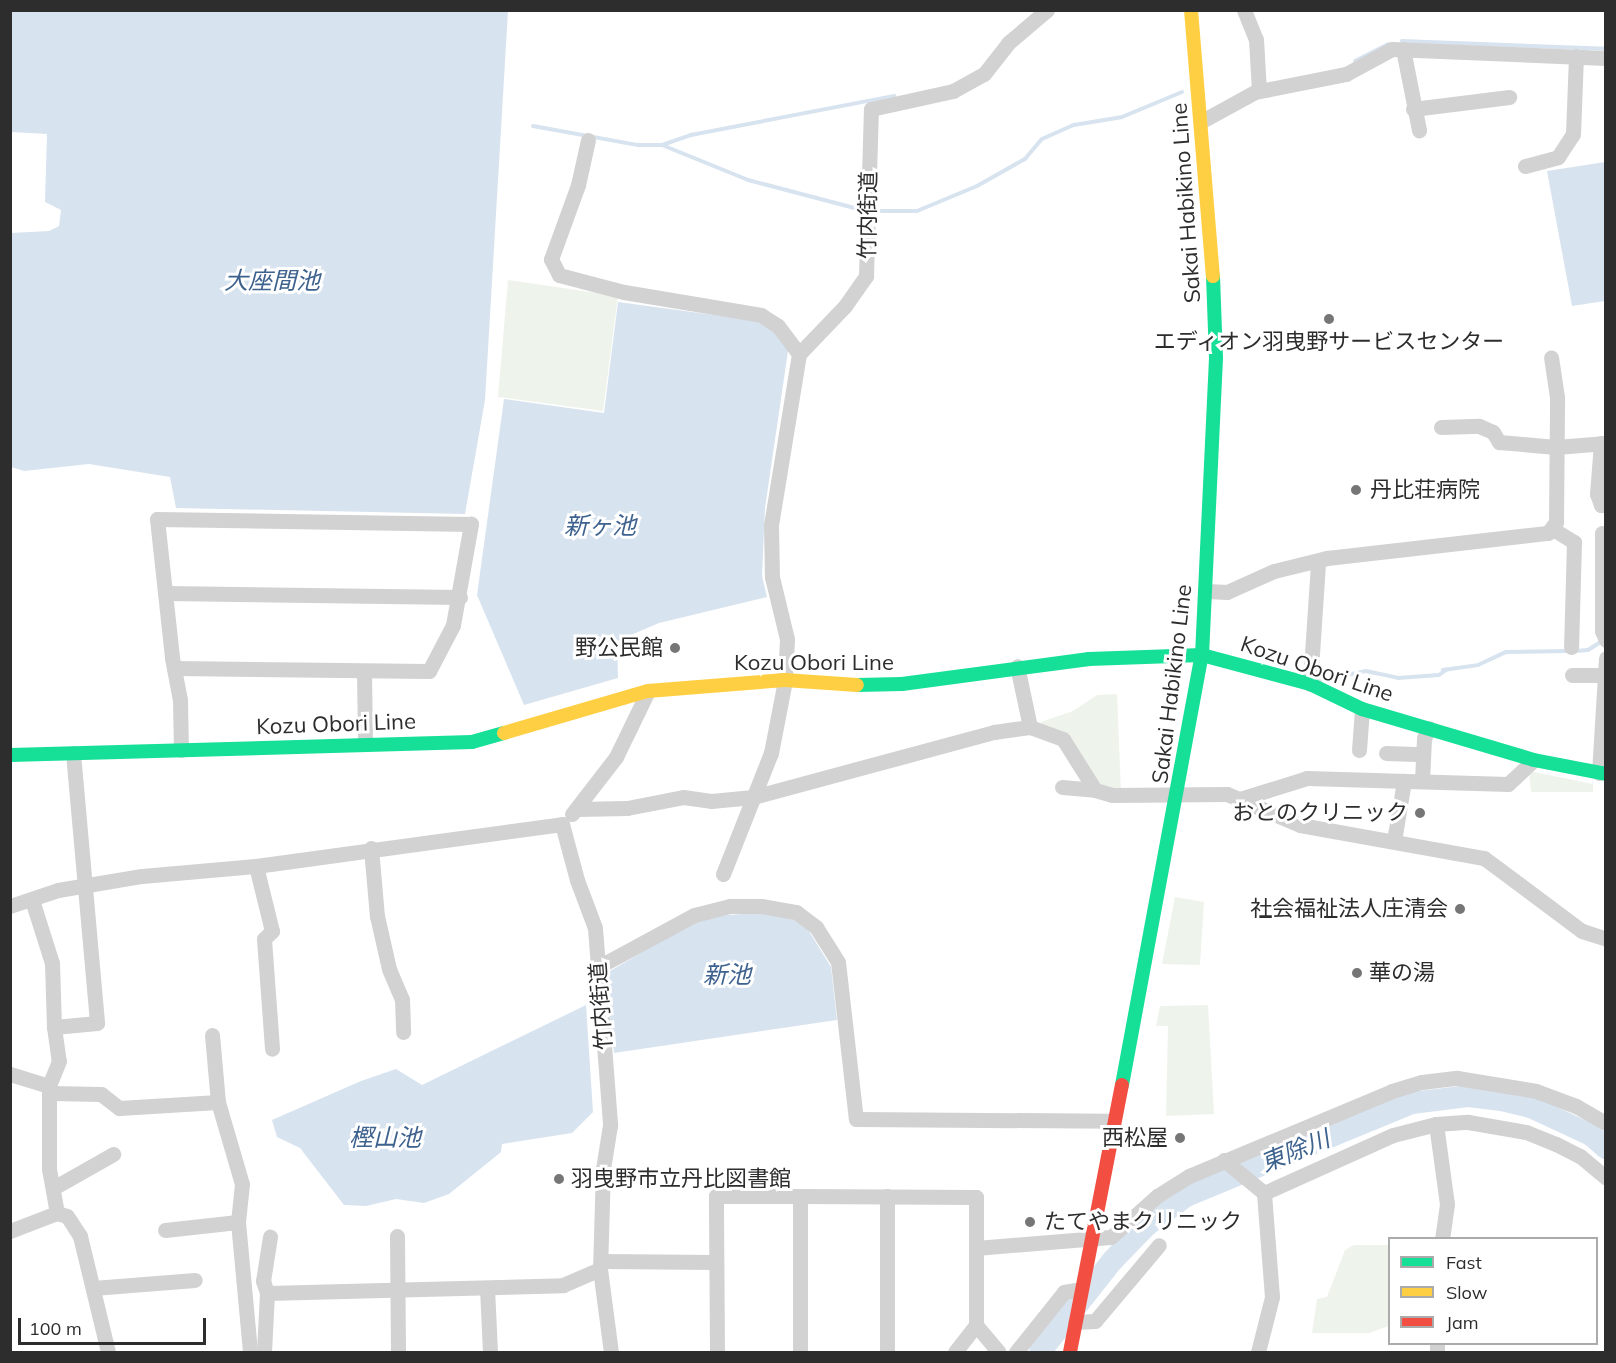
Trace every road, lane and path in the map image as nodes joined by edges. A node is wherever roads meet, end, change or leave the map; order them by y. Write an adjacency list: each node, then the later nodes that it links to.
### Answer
1 (1047, 10): 14 (street, 竹内街道)
2 (1191, 10): 10 (main road, Sakai Habikino Line)
3 (1244, 10): 7 (street)
4 (1403, 49): 5 (street); 7 (street); 9 (street)
5 (1576, 56): 6 (street); 13 (street)
6 (1605, 58)
7 (1259, 91): 10 (street)
8 (1509, 97): 9 (street)
9 (1413, 109): 11 (street)
10 (1202, 121): 24 (main road, Sakai Habikino Line)
11 (1419, 130)
12 (588, 140): 14 (street)
13 (1525, 166)
14 (799, 354): 36 (street)
15 (1551, 357): 18 (street)
16 (1442, 427): 18 (street)
17 (1603, 443): 18 (street); 19 (street)
18 (1556, 447): 20 (street)
19 (1600, 508)
20 (1553, 529): 22 (street); 28 (street)
21 (1602, 533): 23 (street)
22 (1318, 563): 24 (street); 37 (street)
23 (1604, 574): 27 (street)
24 (1207, 591): 29 (main road, Sakai Habikino Line)
25 (165, 593): 26 (street); 26 (street); 32 (street)
26 (460, 597): 33 (street)
27 (1605, 640)
28 (1571, 647)
29 (1202, 655): 31 (main road, Kozu Obori Line); 37 (main road, Kozu Obori Line); 55 (main road, Sakai Habikino Line)
30 (1605, 658): 35 (street)
31 (1017, 666): 36 (main road, Kozu Obori Line); 40 (street)
32 (174, 668): 33 (street); 43 (street)
33 (364, 671): 42 (street)
34 (1572, 675): 35 (street)
35 (1605, 675): 50 (street)
36 (785, 680): 38 (main road, Kozu Obori Line); 56 (street)
37 (1310, 684): 39 (main road, Kozu Obori Line)
38 (648, 691): 42 (main road, Kozu Obori Line); 58 (street)
39 (1362, 709): 41 (main road, Kozu Obori Line); 44 (street)
40 (1030, 726): 54 (street); 56 (street)
41 (1429, 728): 47 (street); 49 (main road, Kozu Obori Line)
42 (365, 744): 43 (main road, Kozu Obori Line)
43 (181, 750): 45 (main road, Kozu Obori Line)
44 (1359, 750)
45 (73, 753): 48 (main road, Kozu Obori Line); 64 (street)
46 (1386, 753): 47 (street)
47 (1424, 754): 52 (street)
48 (10, 755)
49 (1534, 760): 50 (main road, Kozu Obori Line); 52 (street)
50 (1602, 774)
51 (1404, 781): 52 (street); 57 (street); 60 (street)
52 (1422, 781)
53 (1062, 787): 54 (street)
54 (1095, 790): 55 (street)
55 (1179, 795): 57 (street); 76 (main road, Sakai Habikino Line)
56 (753, 796): 58 (street); 63 (street)
57 (1240, 799): 60 (street)
58 (577, 808): 59 (street)
59 (562, 825): 61 (street); 68 (street, 竹内街道)
60 (1394, 842): 67 (street)
61 (371, 848): 62 (street); 70 (street)
62 (256, 866): 64 (street); 72 (street)
63 (723, 874)
64 (86, 885): 65 (street); 69 (street)
65 (32, 900): 66 (street); 69 (street)
66 (10, 906)
67 (1605, 939)
68 (598, 967): 76 (street); 97 (street, 竹内街道)
69 (54, 1027): 74 (street)
70 (403, 1032)
71 (212, 1035): 75 (street)
72 (272, 1049)
73 (10, 1074): 74 (street)
74 (50, 1089): 75 (street); 82 (street)
75 (218, 1102): 87 (street)
76 (1113, 1121): 93 (main road, Sakai Habikino Line)
77 (1605, 1123): 80 (street)
78 (1436, 1124): 81 (street); 83 (street); 92 (street)
79 (113, 1154): 82 (street)
80 (1224, 1160): 83 (street); 93 (street)
81 (1605, 1178)
82 (55, 1187): 86 (street)
83 (1264, 1193): 118 (street)
84 (801, 1196): 85 (street); 96 (street); 113 (street)
85 (887, 1196): 95 (street); 114 (street)
86 (57, 1213): 89 (street); 99 (street)
87 (238, 1222): 88 (street); 107 (street)
88 (165, 1230)
89 (10, 1231)
90 (397, 1236): 102 (street)
91 (270, 1237): 103 (street)
92 (1442, 1237)
93 (1090, 1239): 95 (street); 101 (main road, Sakai Habikino Line)
94 (1159, 1245): 104 (street)
95 (976, 1248): 105 (street)
96 (716, 1262): 97 (street); 112 (street)
97 (600, 1265): 100 (street); 111 (street, 竹内街道)
98 (195, 1281): 99 (street)
99 (93, 1288): 108 (street)
100 (487, 1288): 102 (street); 110 (street)
101 (1074, 1290): 104 (main road, Sakai Habikino Line); 117 (street)
102 (398, 1291): 103 (street); 109 (street)
103 (267, 1293): 107 (street)
104 (1081, 1322): 106 (main road, Sakai Habikino Line)
105 (976, 1325): 115 (street); 116 (street)
106 (1070, 1351)
107 (257, 1352)
108 (108, 1353)
109 (398, 1353)
110 (490, 1353)
111 (610, 1353)
112 (717, 1353)
113 (800, 1353)
114 (887, 1353)
115 (955, 1353)
116 (999, 1353)
117 (1016, 1353)
118 (1258, 1353)

